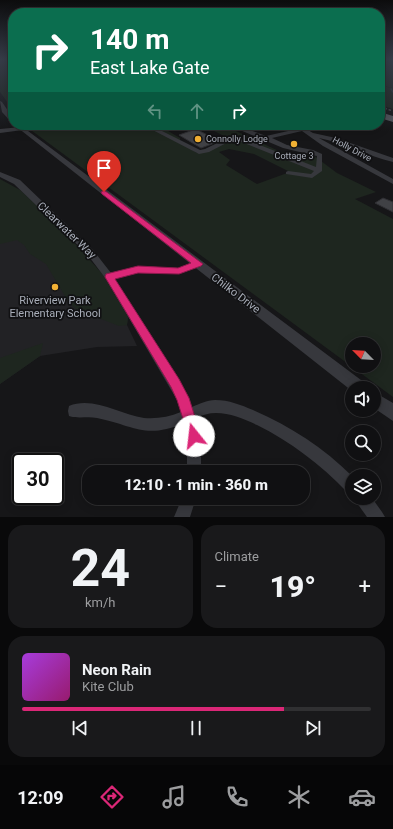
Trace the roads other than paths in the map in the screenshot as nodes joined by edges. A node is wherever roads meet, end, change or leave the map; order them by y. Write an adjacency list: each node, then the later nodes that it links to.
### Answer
1 (0, 103): 2 (street, Chilko Drive)
2 (8, 117)
3 (24, 130): 16 (street, Chilko Drive)
4 (156, 130): 9 (street)
5 (244, 130): 8 (street)
6 (304, 130): 7 (street, Holly Drive); 8 (street)
7 (310, 135): 11 (street); 15 (street, Holly Drive)
8 (266, 138): 12 (street)
9 (215, 147): 10 (street); 12 (street)
10 (223, 151)
11 (393, 160)
12 (319, 171): 13 (street)
13 (288, 173)
14 (0, 174): 17 (street, Clearwater Way)
15 (393, 182)
16 (198, 264): 17 (street); 18 (street, Chilko Drive)
17 (109, 277): 22 (street, Clearwater Way)
18 (351, 381)
19 (381, 404): 21 (street)
20 (74, 411): 22 (street)
21 (393, 413)
22 (188, 415): 23 (street, Clearwater Way); 24 (street)
23 (194, 465)
24 (345, 479)
25 (186, 505): 27 (street)
26 (368, 505): 28 (street)
27 (182, 517)
28 (377, 517)

